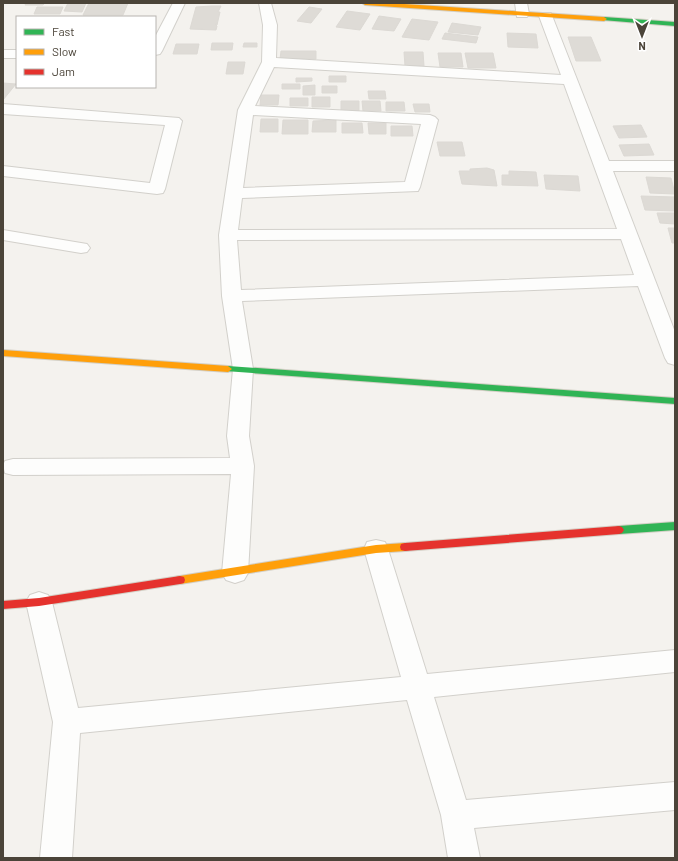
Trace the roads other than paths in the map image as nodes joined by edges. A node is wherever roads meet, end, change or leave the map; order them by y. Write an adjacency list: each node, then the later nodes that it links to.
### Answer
1 (179, 3): 7 (street)
2 (265, 3): 10 (street)
3 (365, 3): 4 (street)
4 (522, 9): 5 (street)
5 (546, 16): 6 (street); 11 (street)
6 (675, 24)
7 (156, 48)
8 (3, 54): 9 (street)
9 (16, 54)
10 (269, 62): 11 (street); 13 (street)
11 (570, 80): 14 (street)
12 (3, 109): 16 (street)
13 (246, 110): 17 (street); 17 (street)
14 (602, 166): 15 (street); 18 (street)
15 (675, 166)
16 (3, 171)
17 (234, 193): 20 (street)
18 (628, 234): 20 (street); 22 (street)
19 (3, 235): 21 (street)
20 (228, 235): 23 (street)
21 (81, 248)
22 (645, 280): 23 (street); 25 (street)
23 (232, 296): 26 (street)
24 (3, 353): 26 (street)
25 (675, 358)
26 (243, 369): 27 (street); 28 (street)
27 (675, 401)
28 (243, 466): 29 (street); 32 (street)
29 (13, 467)
30 (675, 526): 31 (street)
31 (376, 549): 32 (street); 36 (street)
32 (235, 573): 33 (street)
33 (39, 602): 34 (street); 37 (street)
34 (3, 605)
35 (675, 661): 36 (street)
36 (418, 686): 37 (street); 39 (street)
37 (67, 722): 40 (street)
38 (675, 796): 39 (street)
39 (456, 815): 41 (street)
40 (56, 858)
41 (464, 858)

